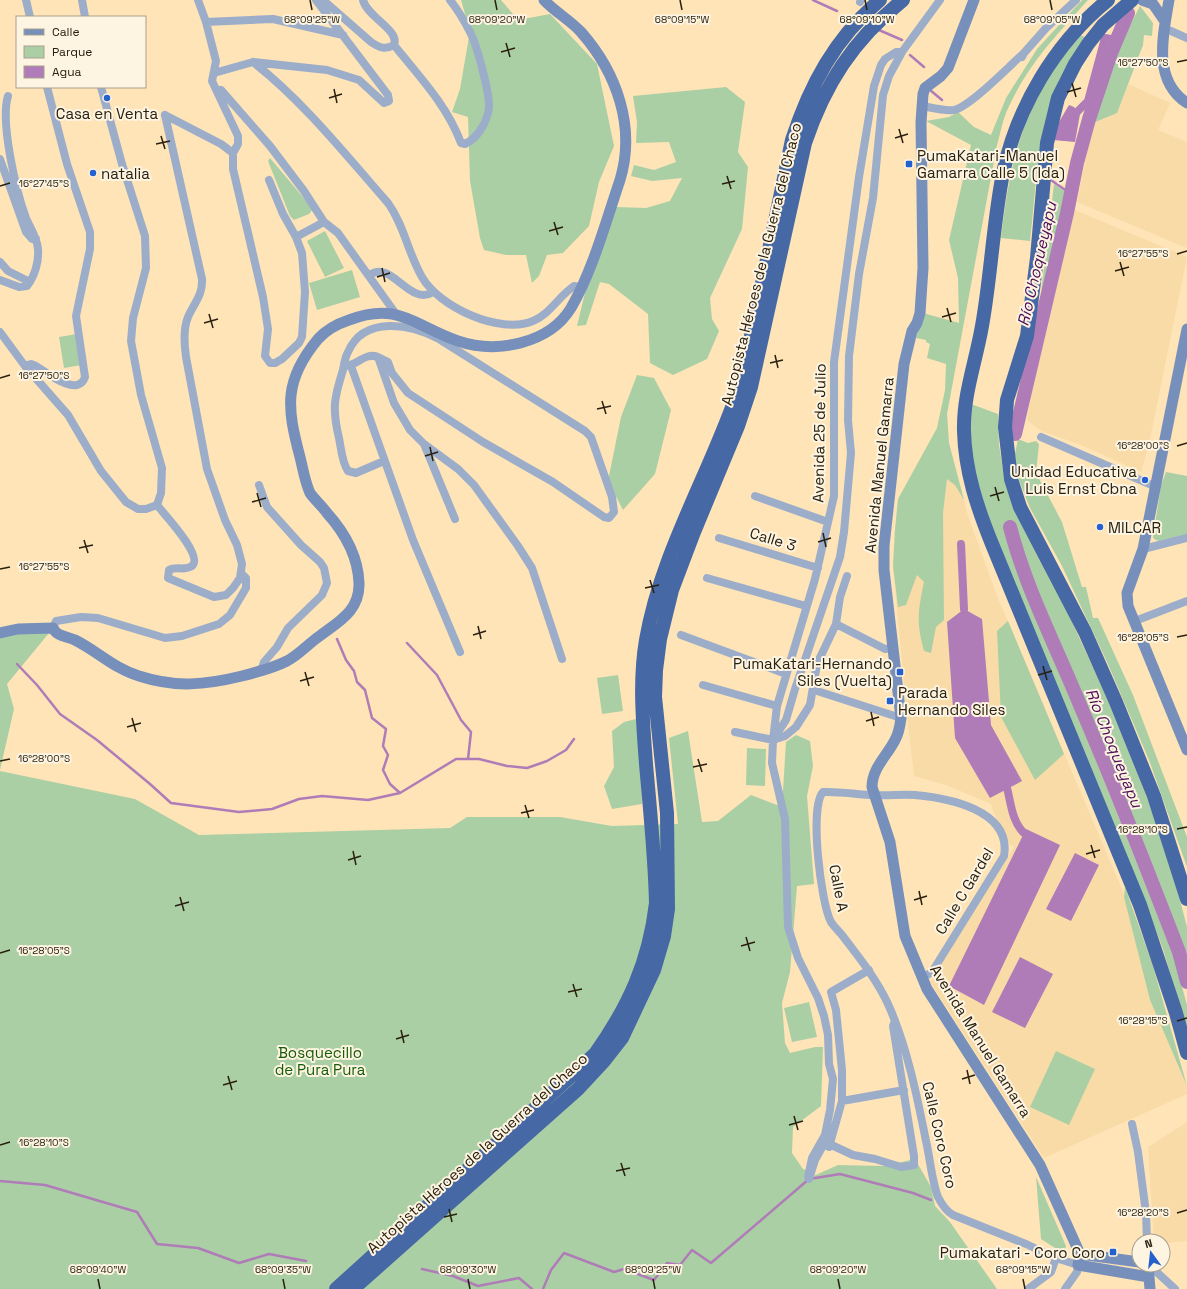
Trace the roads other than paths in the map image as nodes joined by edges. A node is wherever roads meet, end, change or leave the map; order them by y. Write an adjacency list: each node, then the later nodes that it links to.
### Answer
1 (26, 0): 21 (street)
2 (78, 0): 20 (street)
3 (82, 0): 20 (street)
4 (198, 0): 23 (street)
5 (316, 0): 25 (street)
6 (323, 0): 28 (street)
7 (363, 0): 28 (street)
8 (450, 0): 28 (street)
9 (544, 0): 49 (street)
10 (880, 0): 111 (highway, Autopista Héroes de la Guerra del Chaco)
11 (902, 0): 112 (highway, Autopista Héroes de la Guerra del Chaco)
12 (940, 0): 29 (street, Avenida 25 de Julio)
13 (974, 0): 38 (street, Avenida Manuel Gamarra)
14 (1076, 0): 30 (street)
15 (1097, 0): 27 (street)
16 (1108, 0): 27 (highway)
17 (1132, 0): 95 (highway)
18 (1142, 0): 22 (street)
19 (1169, 0): 22 (street)
20 (84, 15)
21 (30, 16)
22 (1164, 20): 37 (street)
23 (206, 22): 25 (street); 32 (street)
24 (1171, 32): 26 (street)
25 (343, 35): 31 (street)
26 (1187, 38)
27 (1067, 41): 99 (highway)
28 (394, 44)
29 (902, 52): 67 (street, Avenida 25 de Julio); 92 (street, Avenida 25 de Julio)
30 (1024, 53): 35 (street); 38 (street)
31 (253, 62): 32 (street); 50 (street)
32 (213, 74): 39 (street); 42 (street)
33 (47, 88): 57 (street)
34 (101, 88): 65 (street)
35 (994, 88)
36 (8, 96): 43 (street)
37 (1187, 103)
38 (923, 106): 82 (street, Avenida Manuel Gamarra)
39 (233, 153): 54 (street); 72 (street)
40 (0, 159): 43 (street)
41 (269, 180): 44 (street)
42 (324, 222): 44 (street); 46 (street)
43 (36, 238): 48 (street)
44 (296, 238): 54 (street)
45 (0, 262): 48 (street)
46 (370, 275): 50 (street); 51 (street)
47 (0, 280): 48 (street)
48 (30, 282)
49 (581, 286): 50 (street); 51 (street)
50 (433, 292)
51 (396, 314): 55 (street)
52 (1187, 329): 63 (street)
53 (0, 332): 57 (street)
54 (302, 337): 55 (street)
55 (317, 340): 85 (street)
56 (378, 357): 58 (street); 58 (street); 60 (street)
57 (26, 366): 65 (street)
58 (347, 366): 61 (street); 61 (street)
59 (1041, 437): 63 (street)
60 (424, 444): 66 (street); 84 (street)
61 (384, 461): 83 (street)
62 (259, 485): 85 (street)
63 (1154, 486): 70 (street)
64 (755, 496): 67 (street)
65 (157, 505): 72 (street)
66 (455, 519)
67 (828, 522): 71 (street, Avenida 25 de Julio)
68 (719, 538): 71 (street, Calle 3)
69 (1187, 538): 70 (street)
70 (1143, 549): 77 (street)
71 (818, 568): 76 (street, Avenida 25 de Julio)
72 (241, 573): 79 (street)
73 (847, 576): 78 (street)
74 (706, 578): 76 (street)
75 (1187, 601): 77 (street)
76 (806, 606): 86 (street, Avenida 25 de Julio)
77 (1134, 621): 93 (street)
78 (836, 624): 82 (street); 88 (street)
79 (54, 628): 80 (street); 85 (street)
80 (0, 633)
81 (681, 635): 86 (street)
82 (893, 648): 90 (street, Avenida Manuel Gamarra)
83 (460, 652)
84 (562, 659)
85 (261, 671)
86 (786, 674): 89 (street, Avenida 25 de Julio)
87 (703, 685): 89 (street)
88 (814, 690): 90 (street); 92 (street)
89 (777, 706): 92 (street, Avenida 25 de Julio)
90 (901, 718): 94 (street, Avenida Manuel Gamarra)
91 (735, 732): 92 (street)
92 (773, 740): 103 (street)
93 (1187, 750)
94 (874, 796): 96 (street, Calle A); 97 (street, Avenida Manuel Gamarra); 97 (street, Calle C Gardel)
95 (1187, 898)
96 (869, 970): 98 (street, Calle A); 101 (street)
97 (922, 978): 106 (street, Avenida Manuel Gamarra)
98 (895, 1021): 100 (street); 105 (street, Calle Coro Coro)
99 (1187, 1053)
100 (904, 1090): 101 (street); 103 (street)
101 (842, 1101): 103 (street)
102 (1132, 1124): 104 (street)
103 (827, 1143)
104 (1147, 1233)
105 (1056, 1258): 106 (street, Calle Coro Coro); 113 (street)
106 (1079, 1259): 107 (street, Calle Coro Coro); 110 (street, Calle Coro Coro); 114 (street)
107 (1131, 1262)
108 (1149, 1273): 110 (street)
109 (1158, 1273): 116 (street)
110 (1149, 1277): 115 (street)
111 (336, 1289)
112 (353, 1289)
113 (1028, 1289)
114 (1065, 1289)
115 (1150, 1289)
116 (1175, 1289)

